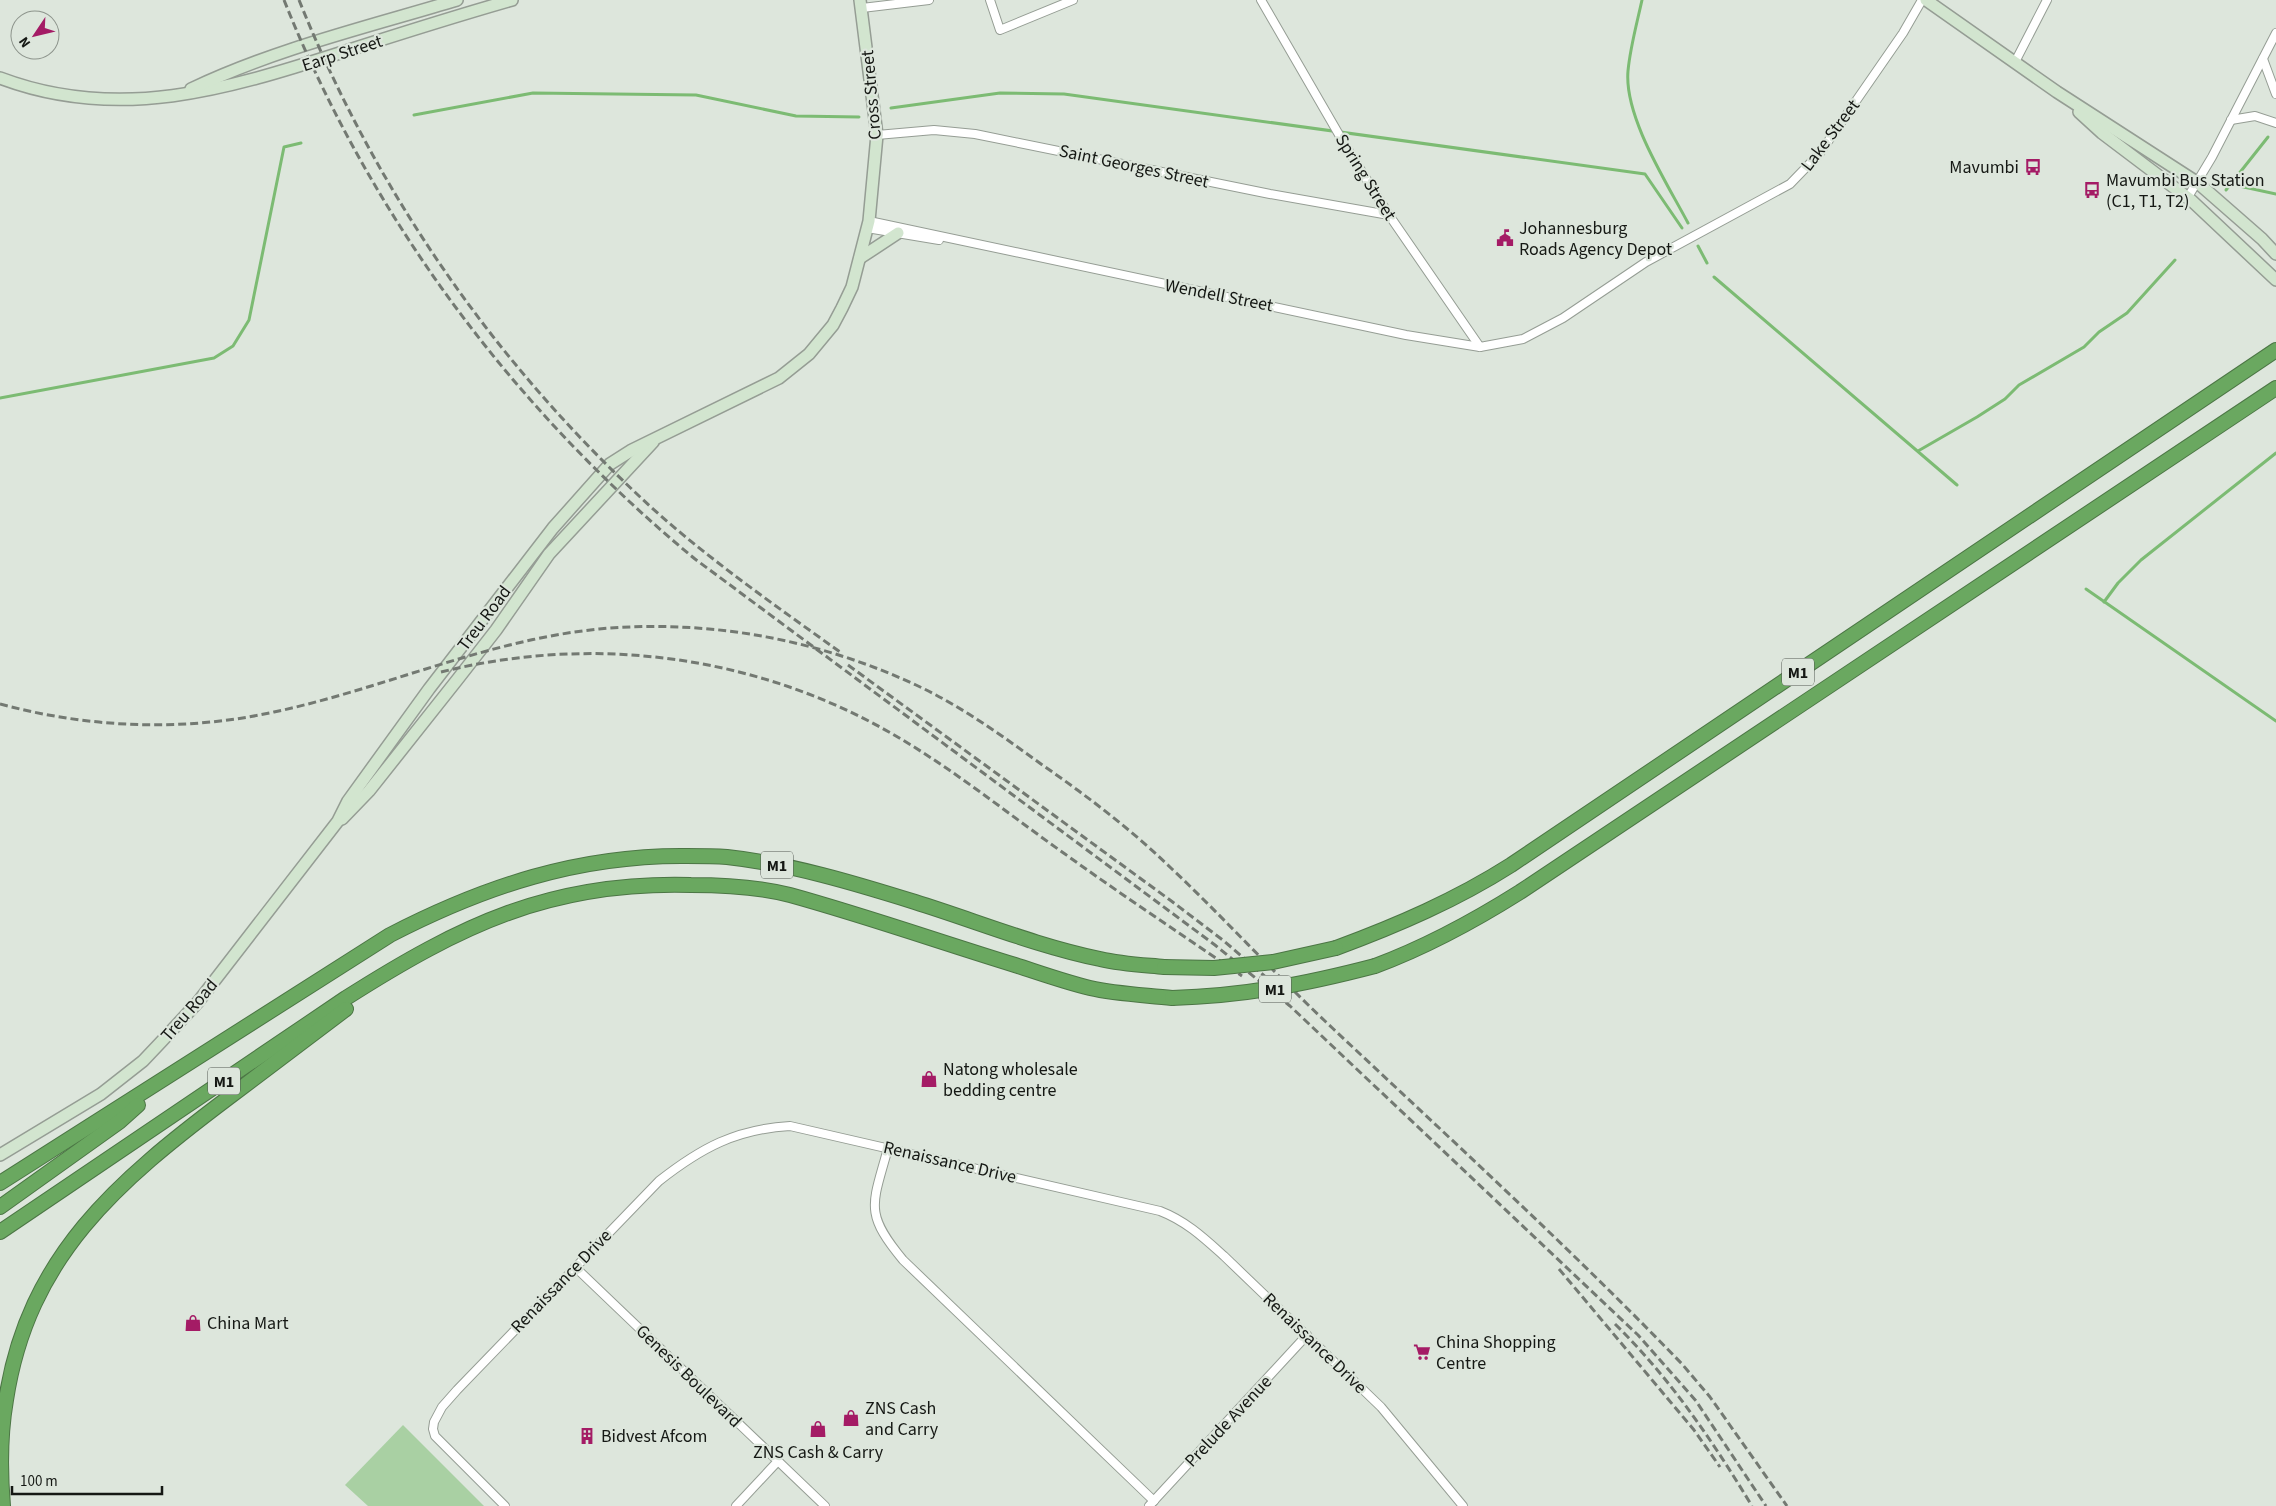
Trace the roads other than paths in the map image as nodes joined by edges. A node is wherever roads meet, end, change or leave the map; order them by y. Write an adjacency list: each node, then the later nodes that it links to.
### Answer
1 (467, 0): 11 (street, Earp Street)
2 (482, 0): 13 (street)
3 (512, 0): 13 (street, Earp Street)
4 (929, 0): 12 (street)
5 (990, 0): 6 (street)
6 (1073, 0)
7 (1261, 0): 26 (street, Spring Street)
8 (1922, 0): 33 (street, Lake Street)
9 (1926, 0): 16 (street)
10 (2047, 0): 16 (street)
11 (453, 1): 19 (street, Earp Street)
12 (861, 4): 23 (street, Cross Street)
13 (496, 5): 19 (street, Earp Street)
14 (2276, 33): 15 (street)
15 (2263, 59): 20 (street); 21 (street)
16 (2014, 62): 18 (street)
17 (0, 78): 19 (street, Earp Street)
18 (2058, 92): 24 (street); 25 (street)
19 (182, 93)
20 (2276, 94)
21 (2231, 120): 22 (street); 24 (street)
22 (2276, 123)
23 (877, 129): 26 (street, Saint Georges Street); 27 (street, Cross Street)
24 (2198, 183): 25 (street); 30 (street)
25 (2188, 197): 32 (street)
26 (1389, 215): 33 (street, Spring Street)
27 (868, 225): 28 (street, Wendell Street); 29 (street, Wendell Street); 31 (street, Treu Road)
28 (898, 233): 29 (street, Wendell Street); 31 (street)
29 (959, 241): 33 (street, Wendell Street)
30 (2276, 254)
31 (860, 258): 36 (street, Treu Road)
32 (2276, 280)
33 (1480, 347)
34 (2276, 350): 39 (highway, M1, bridge)
35 (2276, 388): 38 (highway, M1, bridge)
36 (654, 440): 37 (street, Treu Road); 37 (street, Treu Road)
37 (338, 821): 41 (street, Treu Road)
38 (402, 963): 44 (highway, M1); 49 (highway)
39 (160, 1083): 42 (highway, M1); 43 (highway)
40 (888, 1148): 45 (street, Renaissance Drive); 46 (street, Renaissance Drive); 48 (street)
41 (0, 1155)
42 (0, 1183)
43 (0, 1206)
44 (0, 1232)
45 (575, 1267): 47 (street, Genesis Boulevard); 50 (street, Renaissance Drive)
46 (1307, 1336): 48 (street, Prelude Avenue); 53 (street, Renaissance Drive)
47 (778, 1461): 51 (street); 52 (street, Genesis Boulevard)
48 (1152, 1503)
49 (3, 1506)
50 (505, 1506)
51 (736, 1506)
52 (825, 1506)
53 (1463, 1506)

